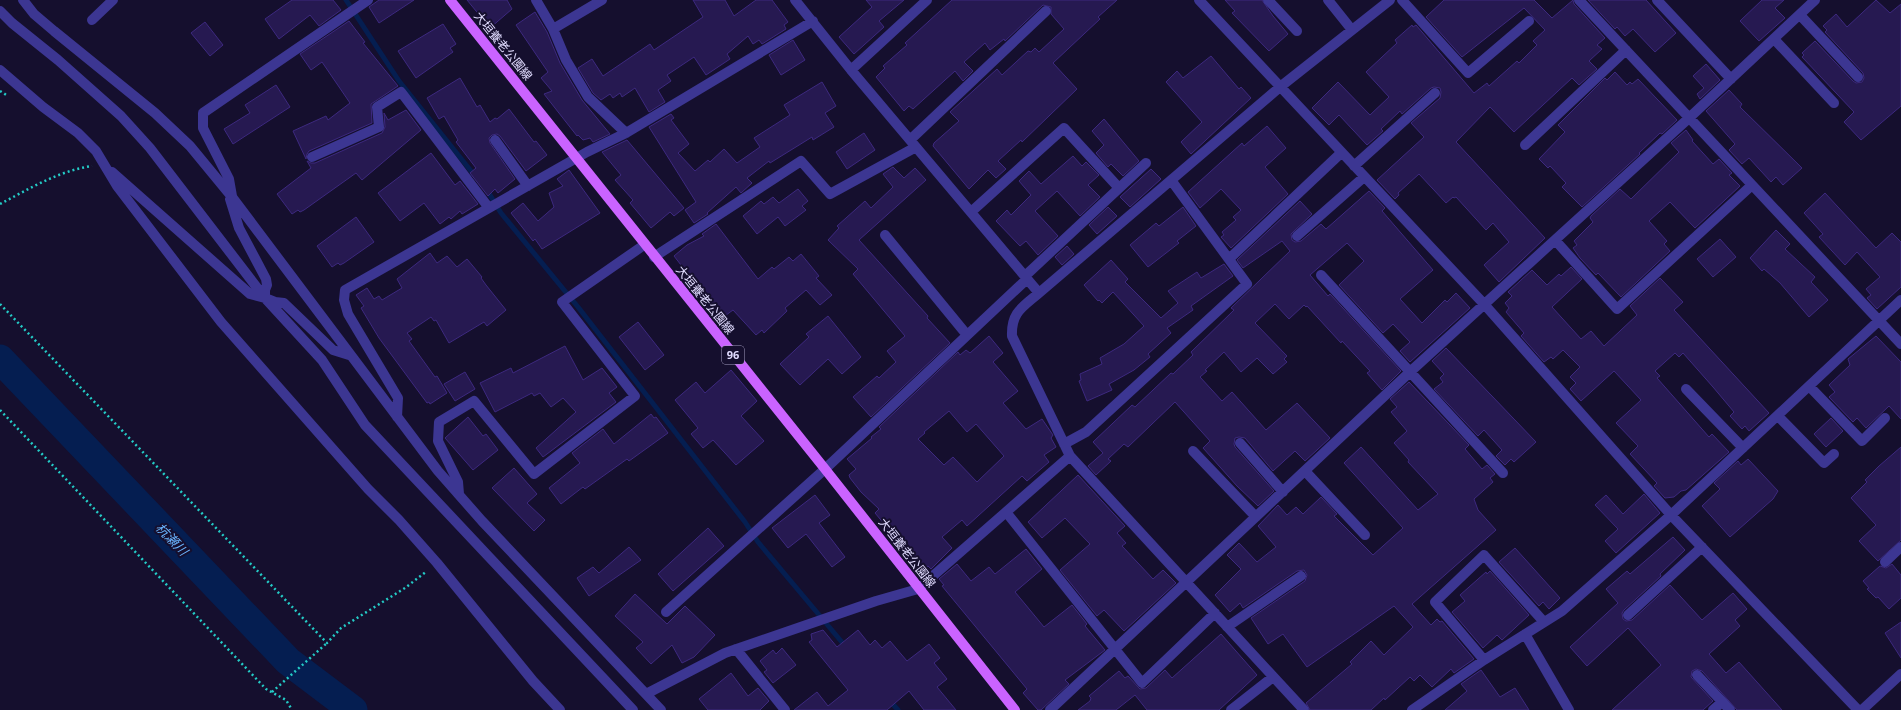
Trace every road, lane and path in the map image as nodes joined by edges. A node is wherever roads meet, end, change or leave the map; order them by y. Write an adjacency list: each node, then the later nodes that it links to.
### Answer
1 (23, 0): 51 (street)
2 (113, 0): 20 (street)
3 (368, 0): 51 (street)
4 (450, 0): 42 (main road, 大垣養老公園線 / 96)
5 (536, 0): 23 (street)
6 (602, 0): 23 (street)
7 (795, 0): 21 (street)
8 (927, 0): 29 (street)
9 (1199, 0): 32 (street)
10 (1268, 0): 25 (street)
11 (1328, 0): 24 (street)
12 (1390, 0): 24 (street)
13 (1402, 0): 22 (street)
14 (1580, 0): 27 (street)
15 (1657, 0): 31 (street)
16 (1815, 0): 19 (street)
17 (0, 11): 64 (street)
18 (1046, 11): 38 (street)
19 (1800, 15): 26 (street); 30 (street)
20 (92, 20)
21 (813, 21): 29 (street); 36 (street)
22 (1528, 21)
23 (553, 29): 36 (street)
24 (1352, 30): 32 (street)
25 (1297, 31)
26 (1774, 39): 31 (street); 34 (street)
27 (1626, 50): 35 (street); 39 (street)
28 (0, 70): 44 (street)
29 (851, 70): 38 (street)
30 (1858, 77)
31 (1731, 79): 35 (street)
32 (1280, 87): 40 (street); 47 (street)
33 (1436, 93): 45 (street)
34 (1834, 104)
35 (1688, 118): 48 (street); 57 (street)
36 (626, 133): 42 (street)
37 (495, 140): 49 (street)
38 (913, 143): 54 (street); 59 (street)
39 (1525, 145)
40 (1341, 153): 45 (street); 60 (street)
41 (312, 157): 53 (street)
42 (576, 159): 49 (street); 58 (main road, 大垣養老公園線 / 96)
43 (1146, 163): 50 (street)
44 (104, 164): 52 (path); 64 (street); 97 (street)
45 (1354, 166): 46 (street)
46 (1364, 177): 56 (street); 67 (street)
47 (1171, 180): 60 (street); 63 (street)
48 (1752, 185): 57 (street); 68 (street)
49 (528, 186): 53 (street)
50 (1119, 188): 54 (street); 62 (street)
51 (230, 194): 64 (street); 71 (street)
52 (0, 204)
53 (489, 208): 77 (street)
54 (971, 212): 62 (street)
55 (884, 235): 69 (street)
56 (1297, 236)
57 (1554, 240): 67 (street)
58 (644, 245): 59 (main road, 大垣養老公園線 / 96); 89 (street)
59 (654, 256): 85 (main road, 大垣養老公園線 / 96)
60 (1229, 259): 80 (street)
61 (1321, 275): 72 (street)
62 (1026, 277): 63 (street); 69 (street)
63 (1039, 293): 80 (street)
64 (266, 298): 71 (street); 119 (street)
65 (1901, 300): 68 (street)
66 (0, 304): 107 (path)
67 (1484, 304): 72 (street); 91 (street)
68 (1880, 320): 70 (street); 73 (street)
69 (967, 335): 85 (street)
70 (1901, 344)
71 (349, 355): 77 (street)
72 (1411, 371): 86 (street); 87 (street)
73 (1809, 386): 76 (street); 78 (street)
74 (1686, 389): 81 (street)
75 (0, 410): 114 (path)
76 (1778, 416): 81 (street); 83 (street)
77 (397, 417): 89 (street)
78 (1885, 418)
79 (1240, 443): 88 (street)
80 (1064, 444): 84 (street)
81 (1743, 448): 91 (street)
82 (1193, 451): 92 (street)
83 (1834, 454)
84 (1070, 456): 90 (street); 99 (street)
85 (825, 469): 100 (main road, 大垣養老公園線 / 96); 101 (street)
86 (1305, 471): 88 (street); 93 (street)
87 (1502, 473)
88 (1283, 492): 92 (street)
89 (459, 494): 115 (street)
90 (1006, 512): 100 (street); 108 (street)
91 (1671, 515): 95 (street); 104 (street)
92 (1256, 518): 99 (street)
93 (1365, 535)
94 (1901, 547): 96 (street)
95 (1702, 548): 103 (street); 130 (street)
96 (1885, 562)
97 (437, 563): 107 (path); 118 (street)
98 (1301, 576): 105 (street)
99 (1186, 583): 102 (street); 108 (street)
100 (918, 589): 109 (street); 122 (main road, 大垣養老公園線 / 96)
101 (666, 612)
102 (1215, 614): 105 (street); 108 (street)
103 (1628, 615)
104 (1544, 622): 106 (street); 110 (street)
105 (1227, 627): 113 (street)
106 (1525, 634): 110 (street); 127 (street)
107 (327, 643): 114 (path)
108 (1115, 648): 123 (street)
109 (736, 649): 115 (street); 121 (street)
110 (1484, 660): 126 (street)
111 (1901, 674): 131 (street)
112 (1697, 675): 116 (street)
113 (1273, 677): 124 (street); 125 (street)
114 (272, 692): 117 (path)
115 (646, 694): 120 (street)
116 (1722, 702): 128 (street); 129 (street)
117 (292, 710)
118 (560, 710)
119 (633, 710)
120 (661, 710)
121 (785, 710)
122 (1015, 710)
123 (1050, 710)
124 (1231, 710)
125 (1304, 710)
126 (1412, 710)
127 (1569, 710)
128 (1713, 710)
129 (1730, 710)
130 (1858, 710)
131 (1862, 710)

